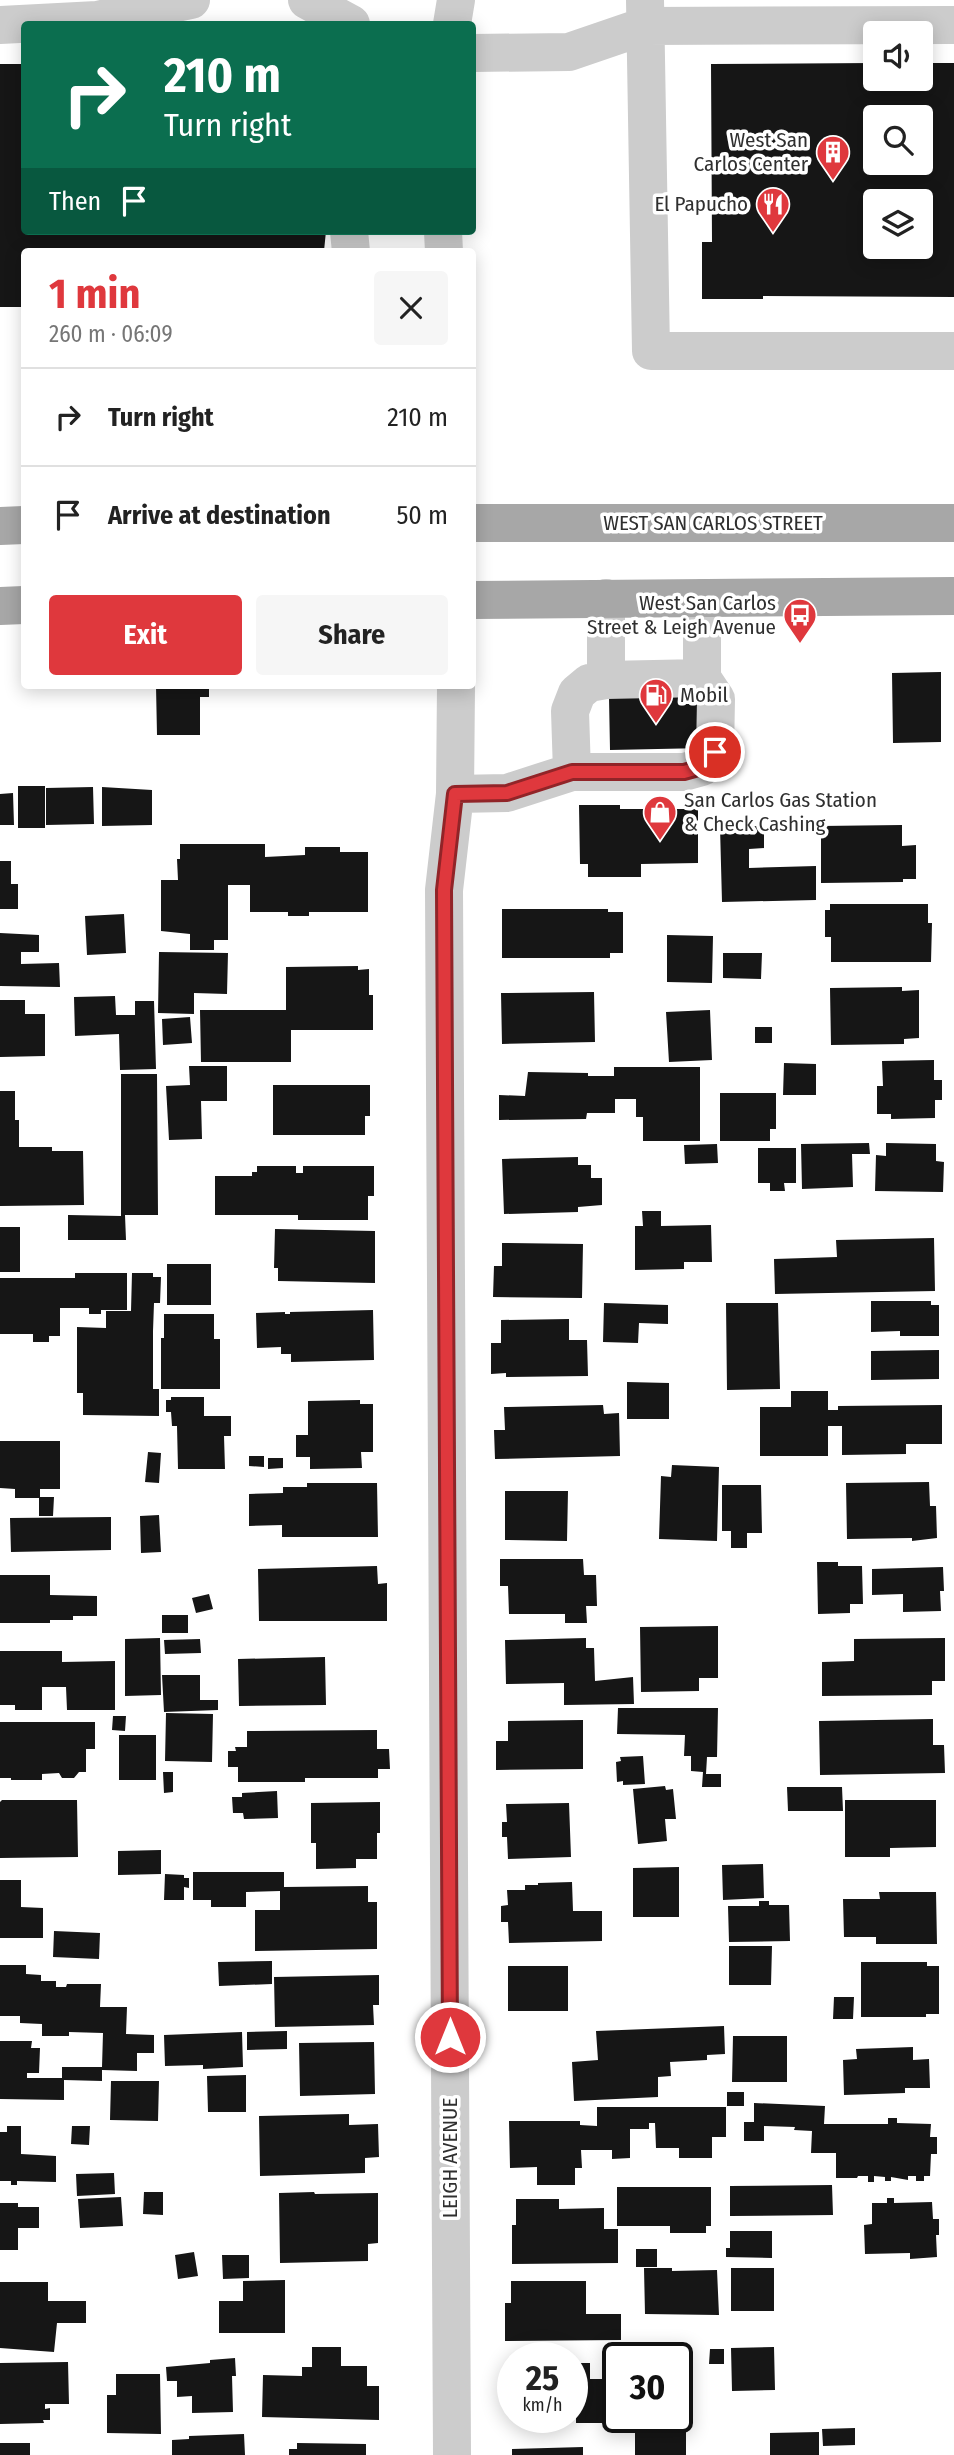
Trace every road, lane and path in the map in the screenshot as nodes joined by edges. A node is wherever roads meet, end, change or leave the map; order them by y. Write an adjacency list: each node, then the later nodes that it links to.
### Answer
1 (191, 0): 5 (street)
2 (307, 0): 6 (street)
3 (457, 0): 7 (street)
4 (645, 13): 10 (street); 11 (street); 12 (street)
5 (78, 21)
6 (346, 21)
7 (453, 21)
8 (21, 24): 9 (street)
9 (0, 25)
10 (954, 25)
11 (476, 53)
12 (954, 351)
13 (476, 523): 14 (main road, WEST SAN CARLOS STREET)
14 (954, 523)
15 (21, 525): 16 (main road)
16 (0, 526)
17 (954, 596): 19 (main road)
18 (606, 598): 19 (main road); 20 (main road); 24 (street)
19 (702, 598): 23 (street)
20 (476, 600)
21 (21, 605): 22 (main road)
22 (0, 606)
23 (702, 678): 24 (street); 26 (street)
24 (606, 680): 26 (street)
25 (456, 689): 27 (street, LEIGH AVENUE)
26 (572, 772): 27 (street)
27 (455, 794): 28 (street, LEIGH AVENUE)
28 (452, 2455)

